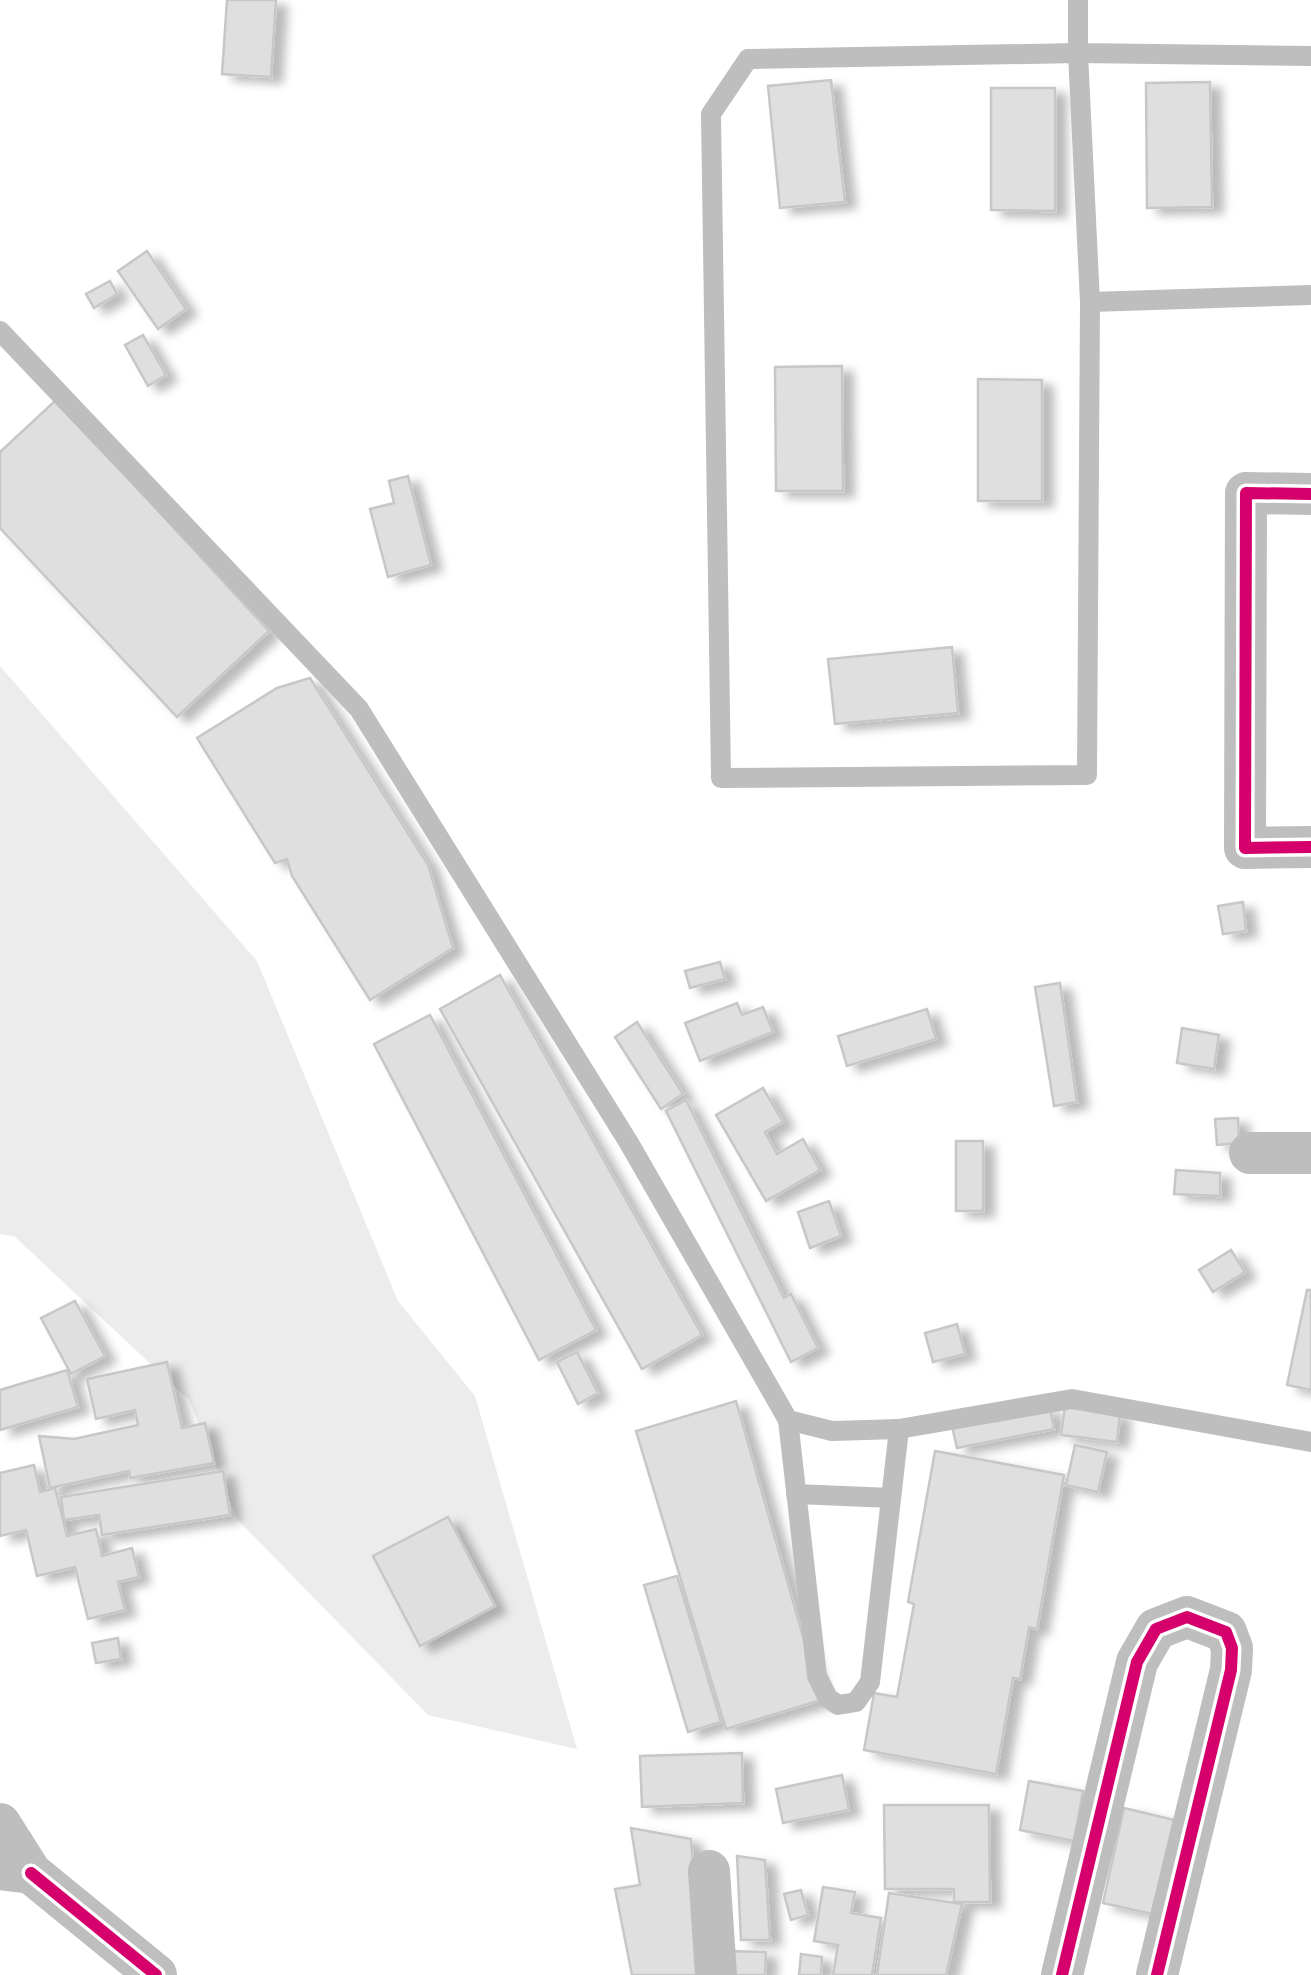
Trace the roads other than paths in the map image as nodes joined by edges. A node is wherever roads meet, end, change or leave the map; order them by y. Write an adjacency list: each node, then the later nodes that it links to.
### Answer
1 (1078, 0): 2 (lane)
2 (1078, 53): 3 (lane); 5 (lane); 5 (lane)
3 (1311, 56)
4 (1311, 295): 5 (lane)
5 (1090, 302)
6 (0, 331): 11 (lane)
7 (1311, 494): 8 (street)
8 (1311, 847)
9 (1250, 1153): 10 (street)
10 (1311, 1153)
11 (788, 1420): 12 (lane); 14 (lane)
12 (899, 1429): 13 (lane); 15 (lane)
13 (1311, 1442)
14 (796, 1494): 15 (lane); 15 (lane)
15 (891, 1498)
16 (0, 1824): 17 (street)
17 (16, 1871): 19 (street)
18 (709, 1871): 20 (street)
19 (156, 1975)
20 (716, 1975)
21 (1062, 1975): 22 (street)
22 (1157, 1975)

